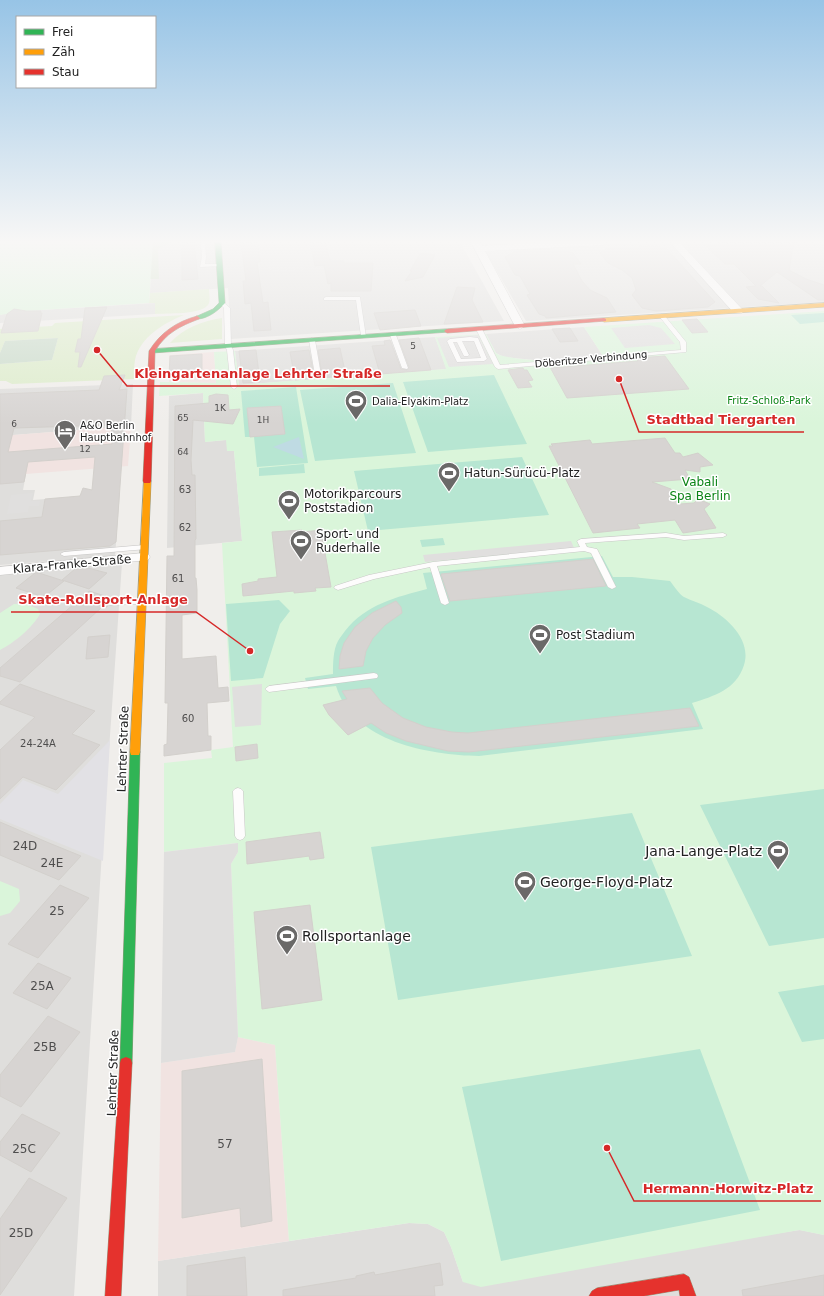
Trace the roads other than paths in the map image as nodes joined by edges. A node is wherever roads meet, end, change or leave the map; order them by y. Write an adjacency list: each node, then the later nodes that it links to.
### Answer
1 (359, 302): 12 (lane)
2 (507, 302): 8 (street)
3 (730, 302): 6 (street)
4 (222, 303): 16 (lane); 17 (street)
5 (824, 305): 6 (street)
6 (738, 311): 7 (street)
7 (662, 316): 8 (street); 9 (lane, Döberitzer Verbindung)
8 (520, 326): 9 (street)
9 (480, 329): 10 (street)
10 (466, 330): 11 (street); 13 (lane)
11 (393, 335): 12 (street); 19 (lane)
12 (364, 336): 14 (street)
13 (470, 339): 15 (lane); 15 (lane)
14 (312, 340): 16 (street); 20 (lane)
15 (459, 340): 18 (lane)
16 (228, 346): 17 (street); 21 (lane)
17 (152, 351): 24 (street, Lehrter Straße)
18 (466, 355)
19 (405, 368)
20 (318, 375)
21 (234, 387)
22 (723, 535): 23 (lane)
23 (584, 549): 26 (lane); 28 (lane)
24 (144, 552): 25 (lane); 27 (street, Klara-Franke-Straße); 30 (street, Lehrter Straße)
25 (64, 554)
26 (433, 564): 29 (lane); 32 (lane)
27 (0, 571)
28 (612, 587)
29 (338, 588)
30 (142, 602): 31 (lane); 37 (street, Lehrter Straße)
31 (110, 603)
32 (444, 603)
33 (374, 676): 34 (lane)
34 (269, 688)
35 (238, 790): 36 (lane)
36 (240, 836)
37 (113, 1296)
38 (597, 1296): 39 (street)
39 (688, 1296)

